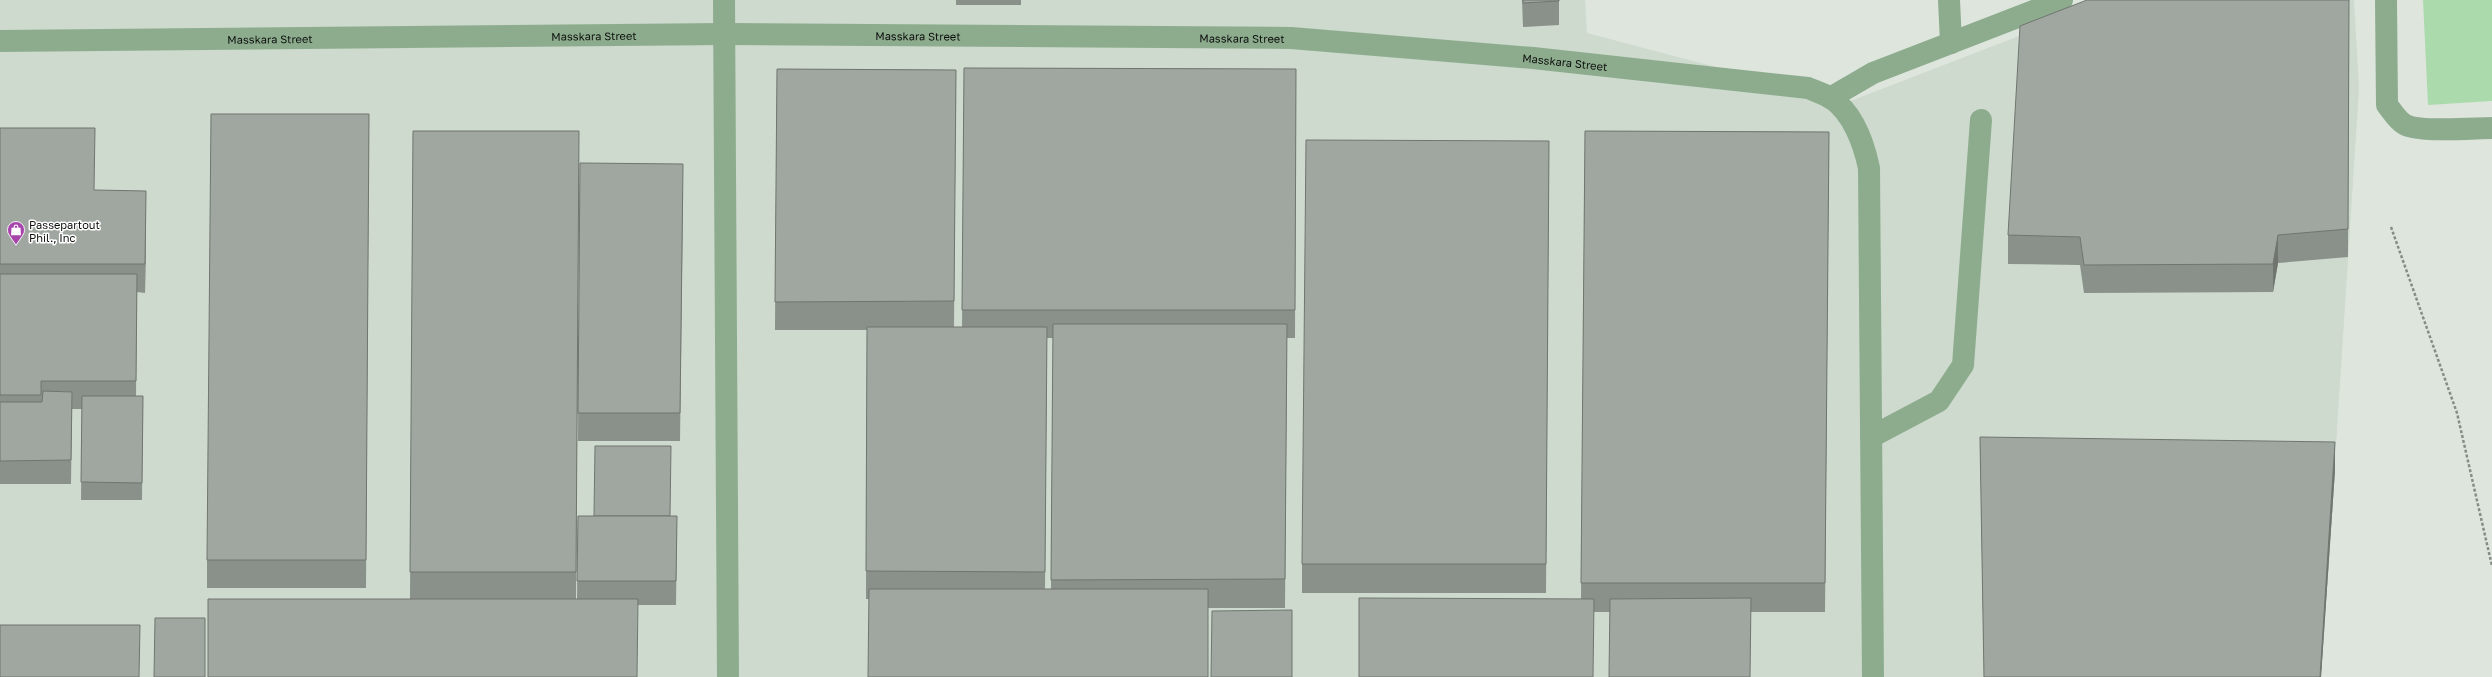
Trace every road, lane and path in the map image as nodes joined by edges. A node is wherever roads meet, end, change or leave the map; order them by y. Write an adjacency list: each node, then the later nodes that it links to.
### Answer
1 (724, 0): 5 (street)
2 (1949, 0): 7 (street)
3 (2062, 0): 7 (street)
4 (2386, 0): 10 (street)
5 (725, 34): 6 (street, Masskara Street); 8 (street, Masskara Street); 14 (street)
6 (0, 41)
7 (1951, 42): 8 (street)
8 (1830, 98): 12 (street, Masskara Street)
9 (1981, 120): 12 (street)
10 (2492, 128)
11 (2391, 227): 13 (path)
12 (1871, 438): 15 (street, Masskara Street)
13 (2492, 566)
14 (728, 677)
15 (1873, 677)

